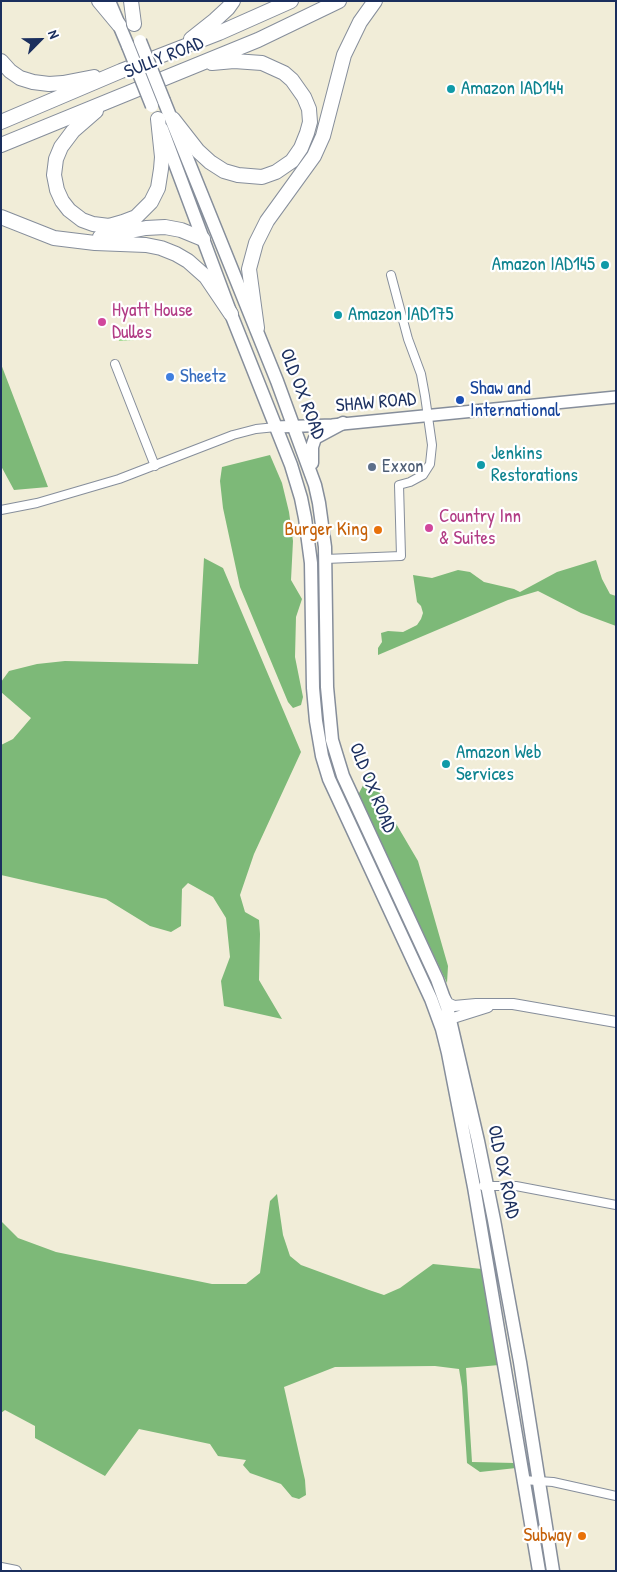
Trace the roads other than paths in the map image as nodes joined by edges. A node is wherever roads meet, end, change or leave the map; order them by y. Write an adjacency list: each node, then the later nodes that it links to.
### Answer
1 (99, 1): 10 (highway)
2 (109, 1): 10 (main road, OLD OX ROAD)
3 (125, 1): 9 (main road, OLD OX ROAD)
4 (130, 1): 9 (highway)
5 (233, 1): 11 (highway)
6 (291, 1): 11 (highway, SULLY ROAD)
7 (339, 1): 13 (highway, SULLY ROAD)
8 (376, 1): 25 (highway)
9 (134, 24): 16 (main road, OLD OX ROAD, bridge)
10 (119, 25): 16 (main road, OLD OX ROAD, bridge)
11 (175, 51): 14 (highway, SULLY ROAD)
12 (1, 61): 14 (highway)
13 (189, 68): 15 (highway, SULLY ROAD); 17 (highway)
14 (121, 71): 18 (highway, SULLY ROAD)
15 (122, 95): 16 (highway); 19 (highway, SULLY ROAD)
16 (158, 109): 17 (main road, OLD OX ROAD); 21 (main road, OLD OX ROAD)
17 (173, 119): 25 (main road, OLD OX ROAD)
18 (1, 122)
19 (1, 145)
20 (1, 217): 22 (highway)
21 (203, 239): 22 (highway); 24 (main road, OLD OX ROAD); 30 (main road)
22 (72, 240): 24 (highway)
23 (391, 276): 28 (street)
24 (231, 314): 31 (main road, OLD OX ROAD)
25 (257, 328): 30 (main road, OLD OX ROAD)
26 (115, 364): 32 (street)
27 (616, 398): 28 (main road, SHAW ROAD)
28 (427, 416): 29 (main road, SHAW ROAD); 35 (street)
29 (343, 423): 30 (main road, SHAW ROAD); 33 (main road)
30 (295, 426): 31 (main road, SHAW ROAD); 33 (main road, OLD OX ROAD)
31 (276, 427): 32 (street, SHAW ROAD); 38 (main road, OLD OX ROAD)
32 (155, 466): 34 (street, SHAW ROAD)
33 (313, 478): 35 (main road, OLD OX ROAD)
34 (1, 510)
35 (325, 559): 36 (main road, OLD OX ROAD)
36 (444, 997): 37 (street); 39 (main road, OLD OX ROAD)
37 (494, 1004): 39 (street); 40 (street)
38 (434, 1006): 39 (main road); 42 (main road, OLD OX ROAD)
39 (450, 1019): 41 (main road, OLD OX ROAD)
40 (616, 1022)
41 (487, 1185): 42 (street); 43 (street); 45 (main road, OLD OX ROAD)
42 (474, 1187): 44 (main road, OLD OX ROAD)
43 (616, 1204)
44 (523, 1480): 45 (street); 49 (main road, OLD OX ROAD)
45 (538, 1480): 46 (street); 50 (main road, OLD OX ROAD)
46 (616, 1496)
47 (1, 1568): 48 (street)
48 (16, 1571)
49 (539, 1571)
50 (553, 1571)

